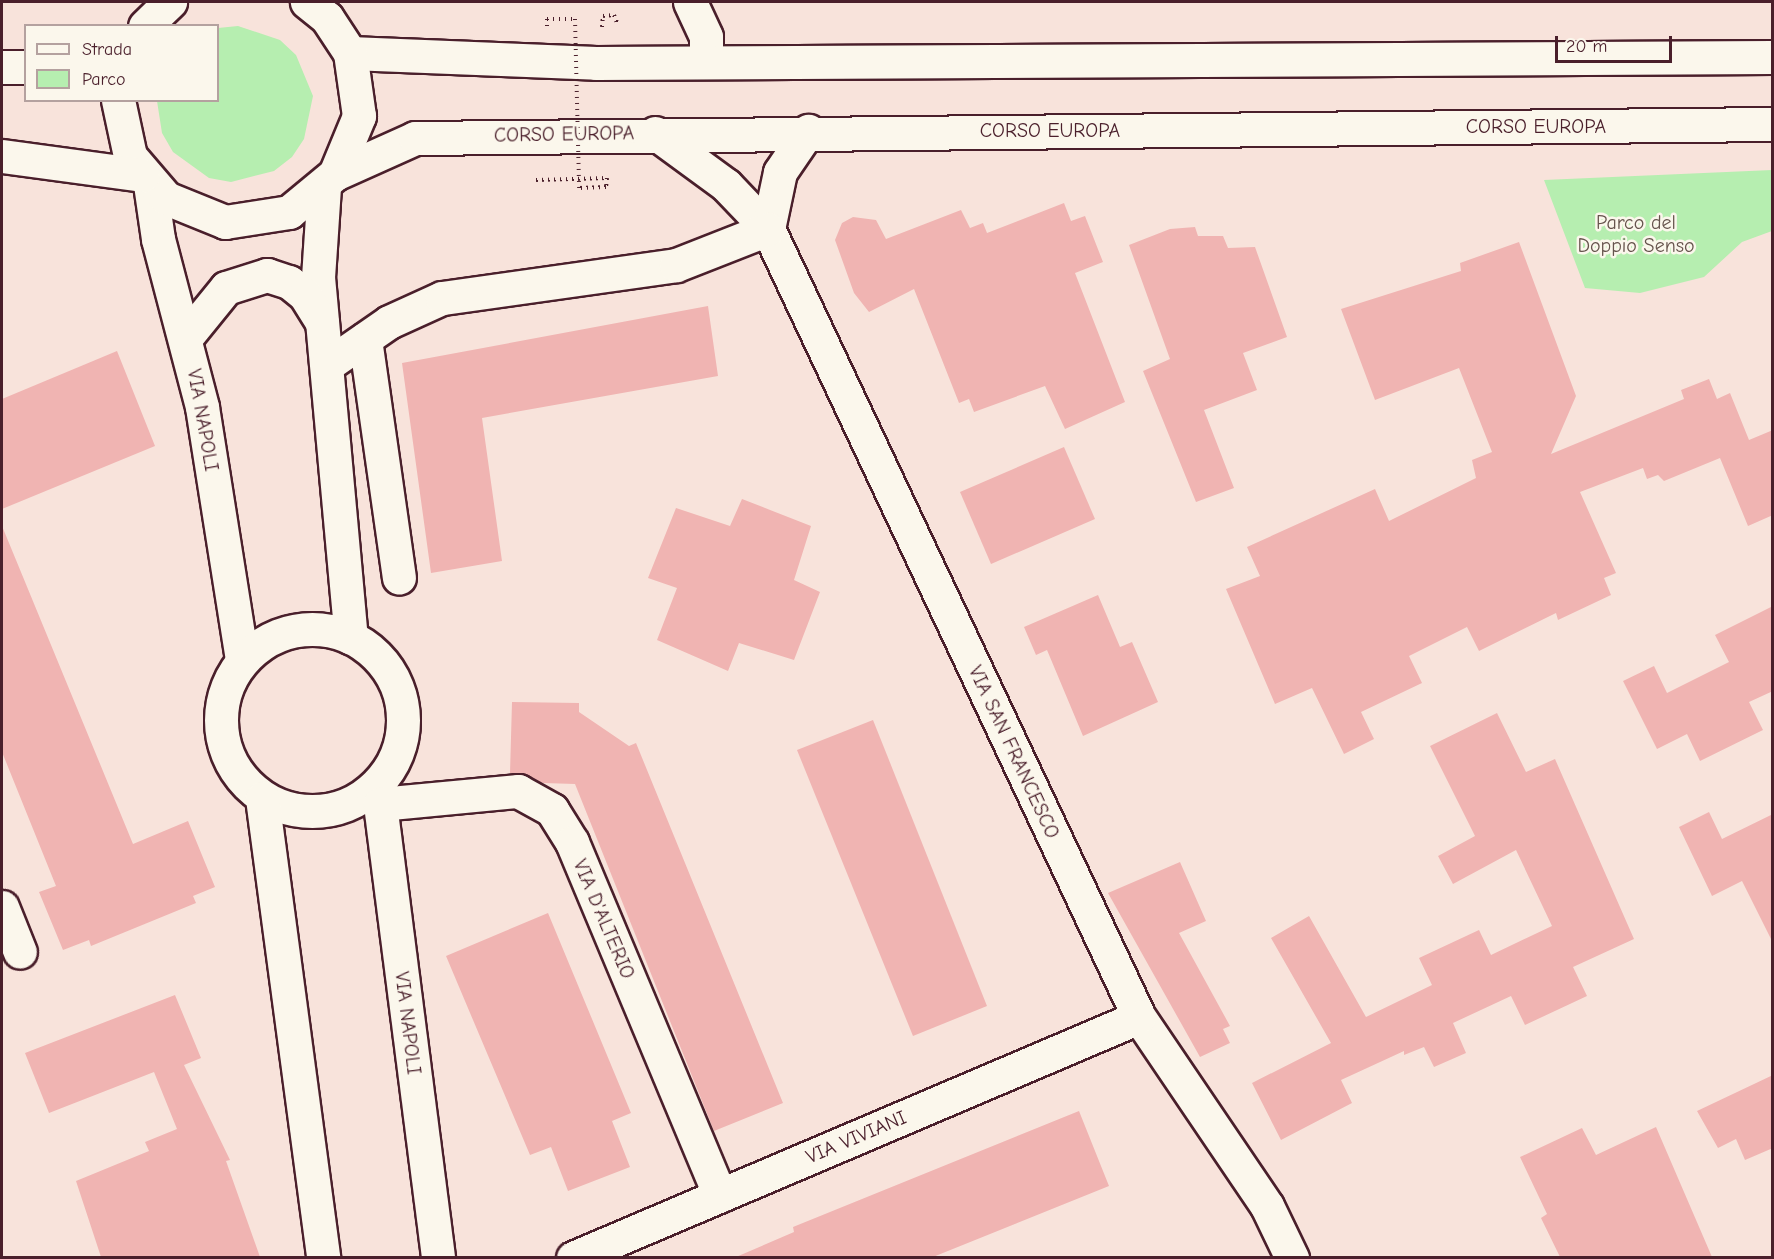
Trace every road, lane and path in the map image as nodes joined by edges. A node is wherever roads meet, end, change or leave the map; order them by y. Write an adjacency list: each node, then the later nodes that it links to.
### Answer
1 (170, 2): 5 (street)
2 (307, 2): 6 (street)
3 (690, 2): 8 (street)
4 (575, 19): 17 (path, bridge)
5 (147, 24)
6 (350, 53): 8 (street); 18 (street)
7 (1773, 57): 8 (street)
8 (706, 62)
9 (2, 67): 10 (street)
10 (24, 67)
11 (118, 102): 16 (street)
12 (1773, 124): 13 (street, CORSO EUROPA)
13 (808, 131): 14 (street, CORSO EUROPA); 19 (street)
14 (655, 133): 18 (street, CORSO EUROPA); 19 (street, VIA SAN FRANCESCO)
15 (2, 156): 16 (street)
16 (146, 179): 18 (street, CORSO EUROPA); 21 (street, VIA NAPOLI)
17 (536, 180)
18 (330, 181): 20 (street)
19 (768, 229): 22 (street); 31 (street, VIA SAN FRANCESCO)
20 (323, 324): 21 (street); 23 (street)
21 (187, 336): 26 (street, VIA NAPOLI)
22 (365, 339): 23 (street); 24 (street)
23 (327, 365): 25 (street)
24 (399, 578)
25 (351, 637): 26 (street); 27 (street)
26 (242, 660): 28 (street)
27 (376, 797): 28 (street); 32 (street, VIA D'ALTERIO); 34 (street, VIA NAPOLI)
28 (262, 798): 33 (street)
29 (2, 907): 30 (street)
30 (20, 952)
31 (1139, 1017): 32 (street, VIA VIVIANI); 36 (street, VIA SAN FRANCESCO)
32 (720, 1195): 35 (street, VIA VIVIANI)
33 (323, 1257)
34 (438, 1257)
35 (573, 1257)
36 (1292, 1257)

